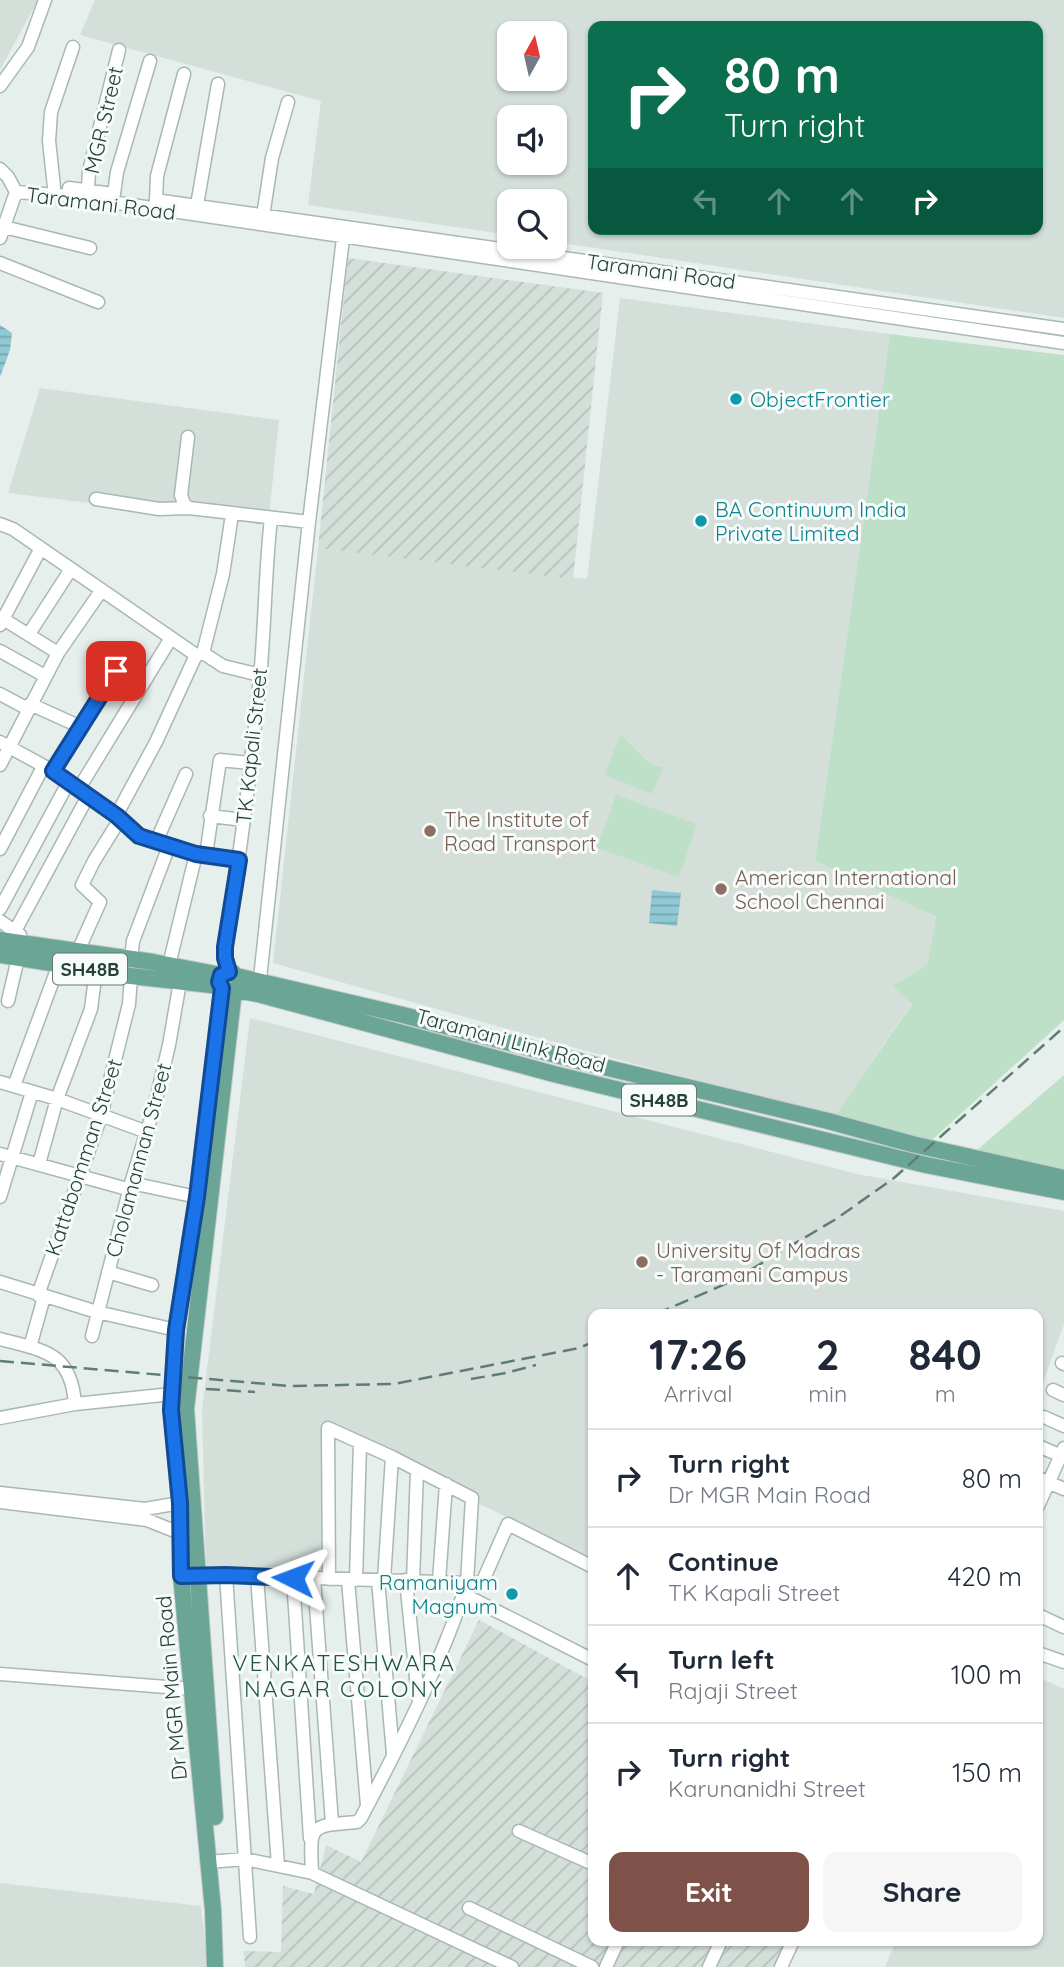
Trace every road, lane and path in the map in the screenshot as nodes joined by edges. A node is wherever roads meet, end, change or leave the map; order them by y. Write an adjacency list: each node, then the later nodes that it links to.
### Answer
1 (45, 0): 7 (street)
2 (73, 47): 10 (street)
3 (119, 50): 11 (street, MGR Street)
4 (150, 61): 13 (street)
5 (184, 74): 14 (street)
6 (218, 84): 15 (street)
7 (0, 86)
8 (288, 102): 16 (street)
9 (0, 169): 12 (street)
10 (54, 187): 11 (street, Taramani Road); 12 (street, Taramani Road)
11 (88, 189): 13 (street, Taramani Road)
12 (16, 192): 17 (street, Taramani Road); 18 (street)
13 (114, 194): 14 (street, Taramani Road)
14 (156, 201): 15 (street, Taramani Road)
15 (197, 205): 16 (street, Taramani Road)
16 (263, 216): 17 (street, Taramani Road)
17 (344, 232): 22 (street, Taramani Road); 23 (street, Taramani Road); 29 (street)
18 (2, 233): 19 (street)
19 (90, 248)
20 (0, 263): 21 (street)
21 (98, 302)
22 (1064, 329)
23 (1064, 343)
24 (188, 437): 26 (street)
25 (96, 499): 26 (street)
26 (189, 508): 27 (street)
27 (271, 518): 29 (street); 41 (street, TK Kapali Street)
28 (231, 521): 40 (street)
29 (309, 522): 73 (street)
30 (0, 524): 31 (street)
31 (41, 548): 32 (street); 34 (street)
32 (71, 569): 33 (street); 35 (street)
33 (101, 591): 36 (street); 39 (street)
34 (1, 620): 35 (street)
35 (29, 634): 39 (street)
36 (171, 638): 40 (street); 51 (street)
37 (0, 651): 42 (street)
38 (128, 652): 45 (street)
39 (58, 653): 42 (street)
40 (199, 654): 41 (street); 53 (street)
41 (260, 675): 47 (street, TK Kapali Street)
42 (45, 676): 44 (street)
43 (0, 694): 44 (street)
44 (29, 707): 45 (street); 46 (street)
45 (80, 727): 49 (street)
46 (4, 745): 48 (street); 49 (street)
47 (250, 764): 52 (street); 54 (street, TK Kapali Street)
48 (0, 765)
49 (48, 769): 51 (street); 56 (street)
50 (186, 774): 55 (street, Kattabomman Street)
51 (78, 790): 53 (street); 59 (street); 61 (street)
52 (210, 816): 54 (street); 57 (street)
53 (118, 818): 55 (street); 64 (street)
54 (244, 821): 58 (street, TK Kapali Street)
55 (163, 844): 57 (street); 69 (street, Kattabomman Street)
56 (0, 849)
57 (201, 854): 58 (street); 68 (street)
58 (239, 860): 72 (street, TK Kapali Street)
59 (0, 909)
60 (0, 921): 61 (street)
61 (15, 931): 63 (street)
62 (0, 940): 63 (main road, SH48B)
63 (32, 944): 64 (main road, SH48B)
64 (78, 951): 69 (main road, SH48B)
65 (0, 955): 66 (main road, SH48B)
66 (18, 958): 67 (main road, SH48B); 74 (street)
67 (59, 964): 70 (main road, SH48B); 76 (street)
68 (169, 965): 69 (main road, SH48B); 72 (main road)
69 (131, 968): 70 (main road, SH48B); 71 (main road, SH48B); 79 (street, Kattabomman Street)
70 (96, 970): 78 (street)
71 (180, 982): 72 (main road); 80 (street, Cholamannan Street)
72 (228, 982): 73 (main road, Taramani Link Road / SH48B); 88 (main road, Dr MGR Main Road); 98 (main road, Dr MGR Main Road)
73 (259, 987): 84 (main road, Taramani Link Road / SH48B); 86 (main road, Taramani Link Road / SH48B)
74 (8, 1002)
75 (0, 1082): 76 (street)
76 (15, 1086): 77 (street)
77 (32, 1092): 78 (street); 81 (street)
78 (57, 1099): 79 (street); 82 (street)
79 (101, 1115): 80 (street); 83 (street, Kattabomman Street)
80 (147, 1132): 85 (street, Cholamannan Street)
81 (7, 1156): 82 (street); 87 (street)
82 (39, 1164): 83 (street)
83 (80, 1176): 85 (street); 92 (street, Kattabomman Street)
84 (1064, 1178)
85 (131, 1186): 88 (street); 89 (street, Cholamannan Street)
86 (1064, 1192)
87 (1, 1193)
88 (197, 1197): 94 (main road, Dr MGR Main Road)
89 (108, 1272): 91 (street); 93 (street, Cholamannan Street)
90 (0, 1282): 92 (street)
91 (152, 1285)
92 (41, 1296): 93 (street); 97 (street, Kattabomman Street)
93 (97, 1312): 94 (street); 95 (street, Cholamannan Street)
94 (176, 1330): 98 (main road, Dr MGR Main Road)
95 (92, 1336)
96 (0, 1339): 97 (street)
97 (30, 1347): 99 (street)
98 (180, 1396): 99 (street); 113 (main road, Dr MGR Main Road); 116 (main road, Dr MGR Main Road)
99 (75, 1404): 101 (street)
100 (1044, 1417): 102 (street)
101 (0, 1418)
102 (1064, 1426)
103 (360, 1443): 106 (street); 121 (street); 122 (street)
104 (1043, 1448): 105 (street)
105 (1063, 1454): 108 (street)
106 (392, 1457): 107 (street); 123 (street)
107 (417, 1470): 109 (street); 124 (street)
108 (1043, 1481): 110 (street)
109 (446, 1485): 125 (street); 126 (street)
110 (1064, 1489)
111 (0, 1493): 113 (street)
112 (0, 1502): 114 (street)
113 (180, 1503): 114 (main road, Dr MGR Main Road)
114 (182, 1534): 116 (main road, Dr MGR Main Road)
115 (588, 1564): 126 (street)
116 (189, 1575): 117 (street); 133 (main road, Dr MGR Main Road); 141 (main road, Dr MGR Main Road)
117 (226, 1575): 118 (street); 140 (street)
118 (257, 1576): 119 (street); 143 (street)
119 (293, 1578): 120 (street); 139 (street)
120 (314, 1579): 121 (street); 137 (street)
121 (329, 1579): 122 (street)
122 (352, 1580): 123 (street); 136 (street)
123 (381, 1580): 124 (street); 135 (street)
124 (409, 1580): 125 (street); 134 (street)
125 (439, 1581): 126 (street)
126 (465, 1589): 130 (street); 134 (street)
127 (1043, 1617): 128 (street)
128 (1064, 1627)
129 (1043, 1655): 131 (street)
130 (588, 1657)
131 (1064, 1662)
132 (0, 1674): 133 (street)
133 (192, 1689): 141 (main road, Dr MGR Main Road)
134 (419, 1702): 135 (street)
135 (393, 1755): 136 (street)
136 (367, 1805): 137 (street)
137 (332, 1823): 139 (street)
138 (519, 1831): 142 (street)
139 (310, 1838): 144 (street)
140 (245, 1859): 141 (street); 143 (street); 146 (street)
141 (213, 1861): 150 (main road, Dr MGR Main Road); 151 (main road, Dr MGR Main Road)
142 (588, 1862)
143 (278, 1865): 144 (street)
144 (312, 1873): 152 (street)
145 (469, 1908): 153 (street)
146 (250, 1937)
147 (616, 1946): 154 (street)
148 (719, 1946): 155 (street)
149 (791, 1946): 156 (street)
150 (215, 1967)
151 (225, 1967)
152 (512, 1967)
153 (593, 1967)
154 (606, 1967)
155 (709, 1967)
156 (781, 1967)

